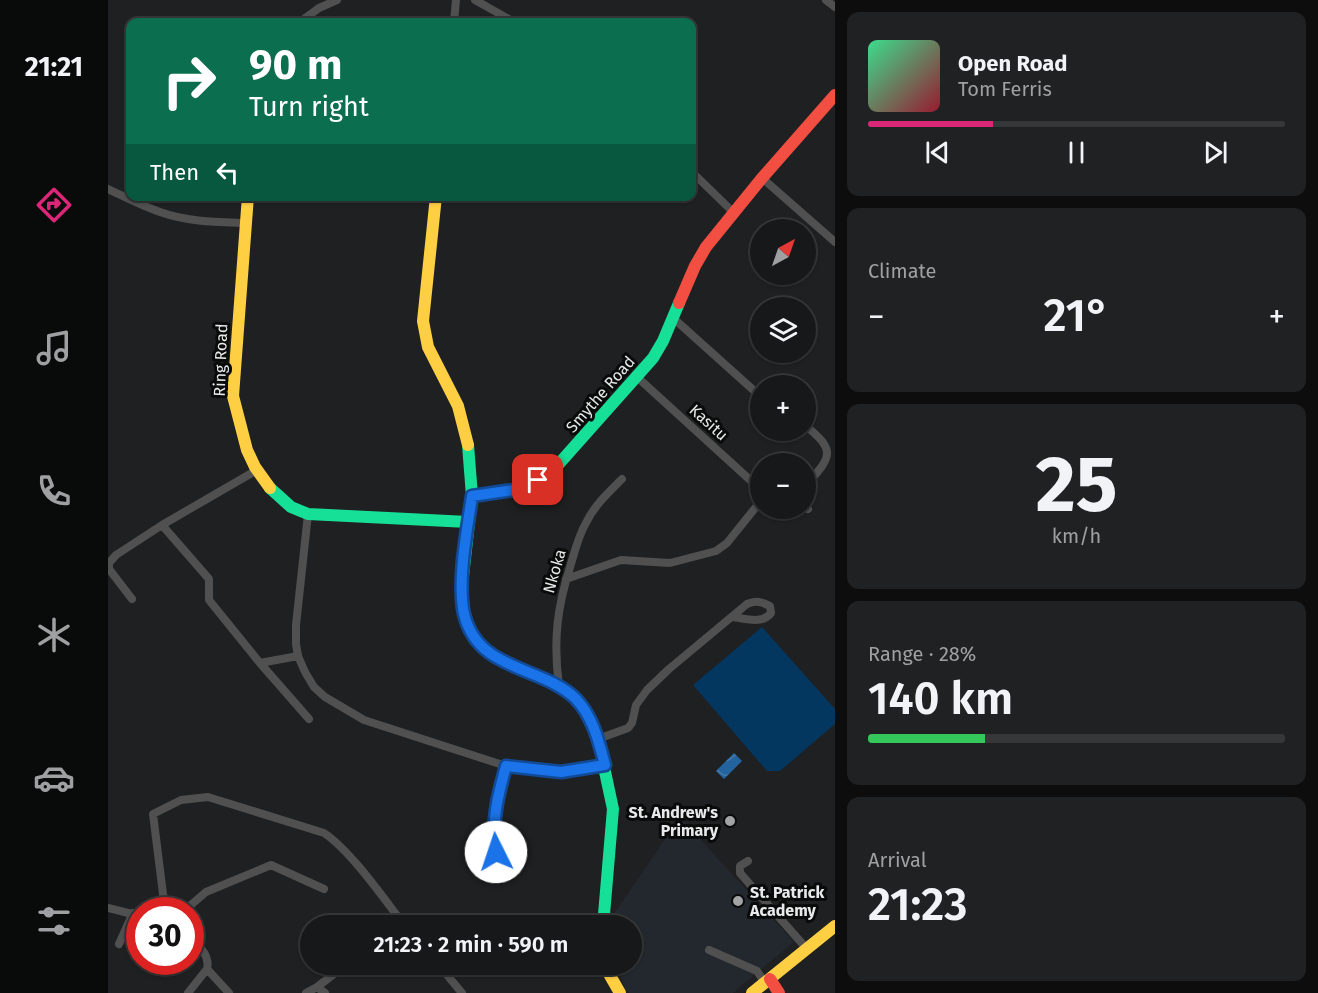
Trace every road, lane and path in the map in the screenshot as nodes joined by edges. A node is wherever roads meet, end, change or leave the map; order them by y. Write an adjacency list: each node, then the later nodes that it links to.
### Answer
1 (337, 0): 6 (street)
2 (456, 0): 7 (street)
3 (475, 0): 8 (street)
4 (826, 0): 5 (street)
5 (835, 7)
6 (306, 18)
7 (454, 18)
8 (507, 18)
9 (835, 95): 11 (main road, Smythe Road)
10 (696, 176): 17 (street)
11 (762, 178): 17 (main road, Smythe Road); 19 (street)
12 (108, 189): 13 (street)
13 (126, 197)
14 (135, 201): 18 (street)
15 (247, 201): 18 (main road, Ring Road)
16 (435, 201): 28 (main road)
17 (733, 212): 20 (main road, Smythe Road)
18 (245, 223): 24 (main road, Ring Road)
19 (835, 242)
20 (672, 317): 21 (main road, Smythe Road); 22 (street)
21 (637, 377): 27 (street, Kasitu); 28 (main road, Smythe Road)
22 (750, 387)
23 (816, 432): 25 (street)
24 (257, 470): 29 (main road, Ring Road); 32 (street)
25 (816, 474)
26 (622, 478): 34 (street, Nkoka)
27 (750, 480)
28 (472, 496): 31 (main road)
29 (308, 514): 31 (main road, Ring Road); 37 (street)
30 (750, 514): 34 (street)
31 (468, 522): 39 (main road)
32 (162, 525): 33 (street); 38 (street)
33 (110, 558): 35 (street)
34 (566, 579): 39 (street, Nkoka)
35 (132, 599)
36 (732, 617): 41 (street)
37 (298, 656): 38 (street); 43 (street)
38 (260, 663): 40 (street)
39 (559, 686): 41 (main road)
40 (309, 718)
41 (598, 739): 42 (main road)
42 (605, 765): 43 (street); 52 (main road)
43 (506, 766): 45 (street)
44 (748, 861): 56 (street)
45 (500, 871)
46 (324, 889): 48 (street)
47 (163, 897): 51 (street)
48 (200, 897)
49 (108, 908): 50 (street)
50 (126, 912)
51 (395, 915)
52 (604, 915)
53 (835, 926): 56 (main road)
54 (126, 932): 55 (street)
55 (119, 944)
56 (807, 949): 63 (main road)
57 (709, 950): 63 (street)
58 (204, 953): 59 (street)
59 (207, 969): 65 (street); 66 (street)
60 (333, 975): 64 (street)
61 (447, 975): 69 (street)
62 (610, 975): 70 (main road)
63 (768, 981): 71 (main road); 72 (main road)
64 (317, 987): 67 (street); 68 (street)
65 (188, 993)
66 (230, 993)
67 (306, 993)
68 (325, 993)
69 (462, 993)
70 (620, 993)
71 (752, 993)
72 (779, 993)

